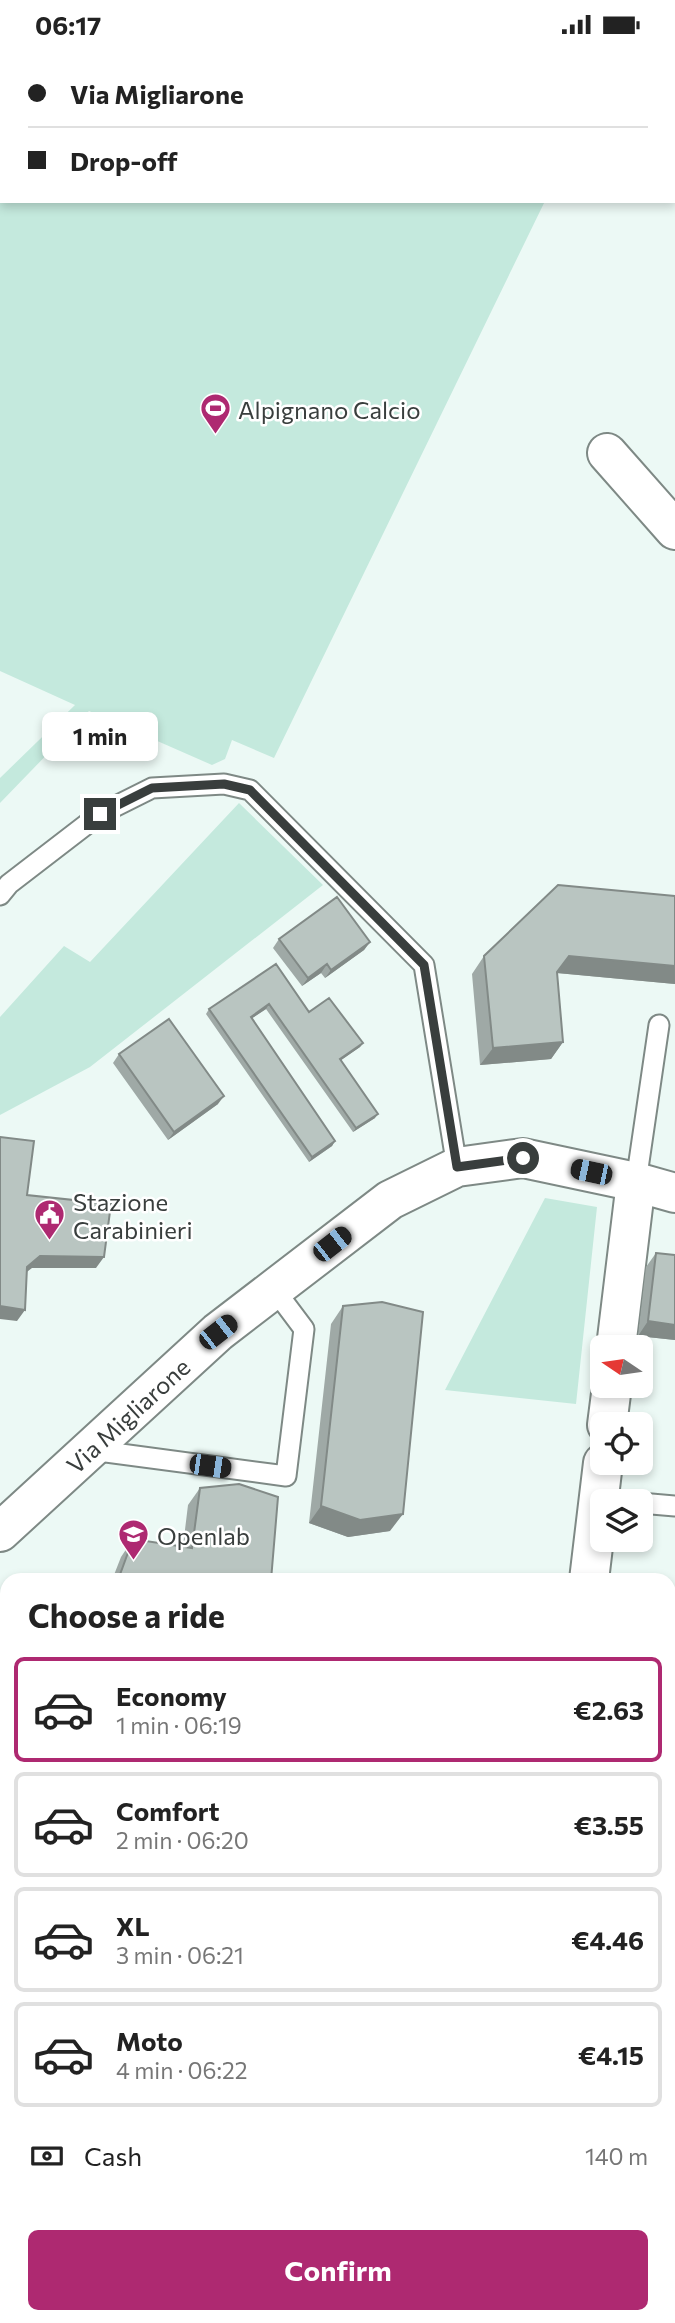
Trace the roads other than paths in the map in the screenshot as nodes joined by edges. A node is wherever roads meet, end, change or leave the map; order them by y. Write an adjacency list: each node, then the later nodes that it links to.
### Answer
1 (607, 453): 2 (street)
2 (675, 530)
3 (0, 895): 5 (lane)
4 (659, 1025): 6 (lane)
5 (457, 1167): 6 (street, Via Migliarone); 8 (street, Via Migliarone)
6 (636, 1182): 7 (street, Via Migliarone); 9 (street)
7 (675, 1193)
8 (274, 1289): 10 (street, Via Migliarone); 10 (lane)
9 (617, 1335)
10 (90, 1450): 14 (street, Via Migliarone)
11 (608, 1488): 15 (street)
12 (653, 1504): 13 (lane)
13 (675, 1506)
14 (0, 1532)
15 (590, 1573)

